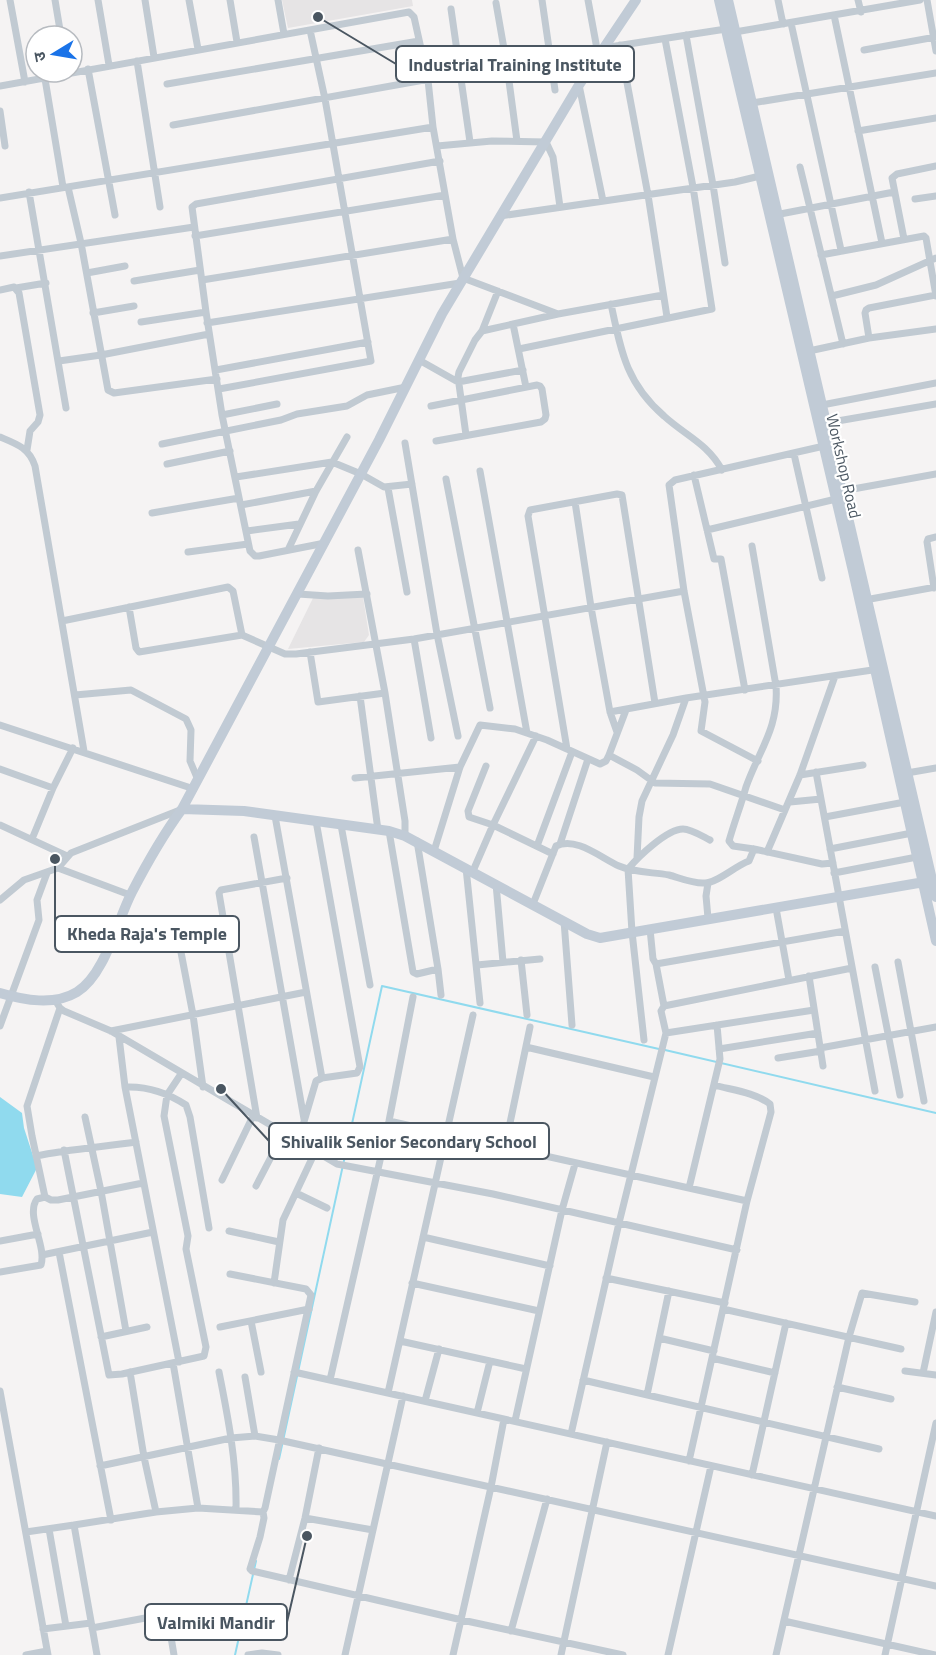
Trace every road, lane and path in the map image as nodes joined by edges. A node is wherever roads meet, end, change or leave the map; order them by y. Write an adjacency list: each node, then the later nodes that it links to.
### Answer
1 (10, 0): 48 (street)
2 (55, 0): 23 (street)
3 (98, 0): 42 (street)
4 (145, 0): 38 (street)
5 (189, 0): 35 (street)
6 (230, 0): 32 (street)
7 (278, 0): 27 (street)
8 (542, 0): 39 (street)
9 (588, 0): 34 (street)
10 (636, 0): 34 (main road)
11 (719, 0): 26 (main road, Workshop Road)
12 (728, 0): 26 (main road, Workshop Road)
13 (778, 0): 24 (street)
14 (858, 0): 20 (street)
15 (920, 0): 17 (street)
16 (927, 0): 29 (street)
17 (902, 2): 20 (street)
18 (496, 3): 43 (street)
19 (450, 9): 47 (street)
20 (861, 12): 21 (street)
21 (834, 15): 22 (street); 55 (street)
22 (791, 22): 24 (street); 57 (street)
23 (59, 24)
24 (783, 24): 26 (street)
25 (310, 30): 27 (street); 31 (street); 40 (street)
26 (731, 31): 28 (street); 59 (main road, Workshop Road); 75 (main road, Workshop Road)
27 (284, 34): 32 (street)
28 (686, 35): 30 (street); 78 (street)
29 (935, 37): 36 (street); 37 (street)
30 (665, 39): 33 (street); 80 (street)
31 (419, 41): 40 (street); 49 (street)
32 (237, 42): 35 (street)
33 (620, 45): 34 (street); 84 (street)
34 (600, 48): 39 (street); 53 (main road)
35 (198, 49): 38 (street)
36 (864, 50)
37 (936, 51)
38 (154, 57): 41 (street)
39 (550, 57): 43 (street); 56 (street)
40 (315, 58): 52 (street); 58 (street)
41 (137, 61): 42 (street); 74 (street)
42 (109, 65): 44 (street)
43 (507, 66): 47 (street); 65 (street)
44 (88, 69): 45 (street); 77 (street)
45 (84, 70)
46 (936, 73): 55 (street)
47 (461, 74): 49 (street); 66 (street)
48 (24, 77)
49 (428, 80): 58 (street); 63 (street)
50 (24, 82): 54 (street)
51 (46, 84): 79 (street)
52 (167, 84)
53 (579, 85): 67 (main road); 89 (street)
54 (0, 86)
55 (849, 89): 57 (street); 64 (street)
56 (555, 90)
57 (808, 93): 59 (street); 90 (street)
58 (325, 99): 62 (street); 68 (street)
59 (752, 104): 96 (main road, Workshop Road)
60 (0, 111): 69 (street)
61 (936, 118): 64 (street)
62 (173, 125)
63 (433, 127): 68 (street); 70 (street)
64 (858, 131): 85 (street)
65 (517, 141): 66 (street); 67 (street)
66 (470, 142): 70 (street)
67 (546, 142): 92 (street); 97 (main road)
68 (331, 144): 74 (street); 76 (street)
69 (5, 146)
70 (437, 146): 71 (street)
71 (440, 161): 76 (street); 83 (street)
72 (936, 166): 82 (street)
73 (800, 167): 93 (street)
74 (154, 171): 77 (street); 91 (street)
75 (760, 176): 78 (street); 96 (main road, Workshop Road)
76 (338, 179): 94 (street); 98 (street)
77 (109, 180): 79 (street); 95 (street)
78 (714, 185): 80 (street); 110 (street)
79 (65, 187): 81 (street); 102 (street)
80 (693, 187): 84 (street); 130 (street)
81 (29, 192): 87 (street); 105 (street)
82 (894, 192): 85 (street); 101 (street)
83 (445, 195): 94 (street); 100 (street)
84 (648, 195): 89 (street); 121 (street)
85 (872, 196): 90 (street); 103 (street)
86 (936, 196): 88 (street)
87 (0, 198)
88 (915, 199)
89 (603, 201): 92 (street)
90 (831, 204): 93 (street); 104 (street)
91 (160, 207)
92 (560, 207): 97 (street)
93 (810, 208): 96 (street); 107 (street)
94 (344, 212): 99 (street); 106 (street)
95 (115, 215)
96 (774, 215): 142 (main road, Workshop Road); 169 (main road, Workshop Road)
97 (500, 216): 116 (main road)
98 (194, 227): 99 (street); 102 (street)
99 (195, 236): 112 (street)
100 (453, 239): 106 (street); 116 (street)
101 (904, 239): 103 (street); 109 (street)
102 (81, 243): 105 (street); 113 (street)
103 (882, 243): 104 (street)
104 (841, 250): 107 (street)
105 (40, 251): 108 (street); 117 (street)
106 (352, 254): 114 (street); 124 (street)
107 (821, 255): 123 (street)
108 (0, 256)
109 (933, 260): 122 (street); 123 (street)
110 (725, 263)
111 (125, 266): 113 (street)
112 (200, 270): 114 (street); 115 (street)
113 (87, 273): 128 (street)
114 (202, 280): 127 (street)
115 (134, 281)
116 (462, 281): 120 (street); 124 (street); 144 (main road)
117 (46, 283): 118 (street); 145 (street)
118 (16, 288): 119 (street); 170 (street)
119 (0, 290)
120 (498, 291): 129 (street); 136 (street)
121 (663, 295): 125 (street); 130 (street)
122 (936, 295): 138 (street)
123 (832, 296): 140 (street)
124 (360, 299): 132 (street); 139 (street)
125 (611, 304): 129 (street); 135 (street)
126 (134, 306): 128 (street)
127 (206, 312): 131 (street); 132 (street)
128 (93, 313): 143 (street)
129 (558, 314): 133 (street)
130 (667, 317): 135 (street)
131 (141, 322)
132 (207, 323): 137 (street)
133 (513, 324): 136 (street); 141 (street)
134 (936, 328): 138 (street)
135 (616, 329): 141 (street); 175 (street)
136 (482, 331): 149 (street)
137 (209, 334): 143 (street); 146 (street)
138 (868, 338): 140 (street)
139 (368, 342): 146 (street); 153 (street)
140 (843, 344): 142 (street)
141 (519, 349): 147 (street)
142 (809, 351): 157 (main road, Workshop Road)
143 (101, 355): 145 (street); 148 (street)
144 (419, 360): 149 (street); 151 (main road)
145 (59, 361): 159 (street)
146 (216, 370): 148 (street)
147 (523, 370): 149 (street); 152 (street)
148 (217, 379): 153 (street)
149 (458, 382): 154 (street)
150 (936, 384): 157 (street)
151 (406, 387): 162 (street); 177 (main road)
152 (526, 387): 154 (street); 163 (street)
153 (219, 389): 160 (street)
154 (460, 400): 158 (street); 163 (street)
155 (277, 404): 160 (street)
156 (936, 404): 161 (street)
157 (822, 405): 161 (main road, Workshop Road)
158 (431, 406)
159 (66, 408)
160 (222, 414): 162 (street)
161 (826, 423): 185 (main road, Workshop Road)
162 (226, 432): 168 (street); 171 (street)
163 (466, 435): 166 (street)
164 (0, 437): 170 (street)
165 (348, 437): 173 (street)
166 (436, 441)
167 (405, 443): 182 (street)
168 (162, 444)
169 (824, 446): 172 (street); 185 (main road, Workshop Road)
170 (27, 450): 211 (street)
171 (230, 451): 174 (street); 180 (street)
172 (794, 454): 175 (street); 188 (street)
173 (332, 462): 177 (street); 180 (street); 184 (street)
174 (167, 464)
175 (722, 470): 179 (street)
176 (480, 471): 212 (street)
177 (361, 474): 183 (street); 194 (main road)
178 (936, 474): 185 (street)
179 (694, 476): 191 (street); 202 (street)
180 (236, 477): 186 (street)
181 (446, 479): 213 (street)
182 (412, 484): 183 (street); 214 (street)
183 (388, 488): 203 (street)
184 (316, 491): 186 (street); 190 (street)
185 (839, 495): 188 (street); 207 (main road, Workshop Road)
186 (240, 502): 189 (street); 192 (street)
187 (575, 502): 206 (street); 209 (street); 210 (street)
188 (806, 506): 191 (street); 200 (street)
189 (152, 513)
190 (299, 524): 192 (street); 197 (street)
191 (707, 530): 223 (street)
192 (247, 531): 195 (street)
193 (936, 537): 201 (street)
194 (325, 543): 197 (street); 204 (main road)
195 (248, 544): 197 (street); 199 (street)
196 (752, 546): 222 (street)
197 (288, 550)
198 (358, 550): 205 (street)
199 (188, 552)
200 (822, 578)
201 (935, 588): 207 (street)
202 (684, 591): 206 (street); 227 (street)
203 (407, 592)
204 (298, 594): 205 (street); 218 (main road)
205 (367, 594): 217 (street)
206 (639, 599): 209 (street); 229 (street)
207 (864, 600): 220 (main road, Workshop Road)
208 (129, 607): 211 (street); 215 (street); 215 (street)
209 (591, 607): 210 (street); 232 (street)
210 (546, 616): 212 (street); 240 (street)
211 (62, 621): 225 (street)
212 (508, 622): 213 (street); 235 (street)
213 (474, 629): 214 (street); 230 (street)
214 (437, 634): 216 (street); 236 (street)
215 (242, 635): 218 (street)
216 (414, 639): 217 (street); 238 (street)
217 (376, 645): 219 (street); 224 (street)
218 (270, 648): 219 (street); 257 (main road)
219 (310, 652): 226 (street)
220 (880, 669): 221 (street); 252 (main road, Workshop Road); 262 (main road, Workshop Road)
221 (835, 676): 222 (street); 253 (street)
222 (776, 686): 223 (street); 244 (street)
223 (746, 690): 227 (street)
224 (385, 693): 226 (street); 251 (street)
225 (75, 695): 241 (street); 257 (street)
226 (360, 696): 254 (street)
227 (704, 696): 228 (street); 244 (street)
228 (686, 698): 229 (street); 256 (street)
229 (655, 703): 231 (street)
230 (490, 708)
231 (626, 710): 232 (street); 234 (street)
232 (610, 712): 234 (street)
233 (0, 725): 239 (street)
234 (617, 732): 242 (street)
235 (527, 733): 237 (street); 247 (street)
236 (458, 736)
237 (536, 736): 240 (street); 270 (street)
238 (431, 738)
239 (73, 748): 241 (street); 258 (street)
240 (569, 750): 243 (street); 279 (street)
241 (84, 751): 257 (street)
242 (609, 755): 243 (street); 256 (street)
243 (588, 759): 278 (street)
244 (758, 760): 259 (street)
245 (863, 765): 250 (street)
246 (486, 766): 270 (street)
247 (460, 767): 251 (street); 282 (street)
248 (936, 768): 252 (street)
249 (0, 769): 258 (street)
250 (816, 772): 253 (street); 260 (street)
251 (398, 773): 254 (street); 273 (street)
252 (907, 773): 295 (main road, Workshop Road)
253 (800, 775): 261 (street)
254 (370, 776): 255 (street); 271 (street)
255 (355, 778)
256 (650, 781): 259 (street); 287 (street)
257 (196, 784): 263 (main road)
258 (53, 788): 275 (street)
259 (744, 795): 264 (street); 280 (street)
260 (821, 799): 261 (street); 266 (street)
261 (790, 802): 264 (street)
262 (905, 802): 266 (street); 272 (main road, Workshop Road)
263 (183, 809): 265 (main road); 285 (street); 299 (main road)
264 (785, 810): 283 (street)
265 (275, 816): 267 (main road); 294 (street)
266 (825, 818): 281 (street)
267 (316, 821): 269 (main road); 358 (street)
268 (0, 825): 275 (street)
269 (341, 825): 271 (main road); 324 (street)
270 (493, 825): 279 (street); 290 (street)
271 (383, 831): 273 (main road); 321 (street)
272 (912, 833): 281 (street); 286 (main road, Workshop Road)
273 (405, 836): 277 (main road)
274 (254, 837): 296 (street)
275 (32, 839): 285 (street)
276 (710, 840): 287 (street)
277 (417, 841): 282 (main road); 321 (street)
278 (560, 844): 284 (street); 291 (street)
279 (537, 846): 284 (street)
280 (754, 849): 283 (street); 298 (street)
281 (830, 849): 288 (street)
282 (434, 851): 290 (main road)
283 (767, 852): 288 (street)
284 (553, 854): 303 (street)
285 (66, 856): 289 (street)
286 (917, 857): 293 (street); 295 (main road, Workshop Road)
287 (637, 858): 291 (street)
288 (833, 863): 293 (street)
289 (58, 868): 292 (street); 299 (street)
290 (470, 869): 297 (main road); 318 (street)
291 (628, 869): 298 (street); 310 (street)
292 (47, 873): 302 (street); 326 (street)
293 (834, 873): 300 (street)
294 (287, 878): 296 (street); 325 (street)
295 (930, 881): 300 (main road); 301 (main road, Workshop Road); 311 (main road, Workshop Road)
296 (262, 882): 328 (street); 332 (street)
297 (496, 884): 303 (main road); 315 (street)
298 (708, 884): 305 (street)
299 (130, 895): 308 (main road)
300 (839, 897): 304 (main road); 309 (street)
301 (936, 897)
302 (0, 900)
303 (533, 904): 306 (main road)
304 (776, 908): 305 (main road); 312 (street)
305 (708, 918): 307 (main road)
306 (564, 921): 310 (main road); 338 (street)
307 (650, 929): 310 (main road); 317 (street)
308 (115, 930): 331 (main road); 337 (street)
309 (845, 931): 312 (street); 320 (street)
310 (632, 932): 349 (street)
311 (936, 940)
312 (783, 942): 317 (street); 323 (street)
313 (540, 959): 314 (street)
314 (521, 960): 315 (street); 336 (street)
315 (503, 962): 318 (street)
316 (898, 962): 344 (street)
317 (656, 964): 333 (street)
318 (477, 965): 330 (street)
319 (875, 967): 347 (street)
320 (852, 968): 322 (street); 350 (street)
321 (438, 969): 327 (street)
322 (808, 976): 323 (street); 334 (street)
323 (789, 980): 333 (street)
324 (370, 985)
325 (306, 992): 328 (street); 358 (street)
326 (5, 994): 331 (main road); 340 (street)
327 (441, 995)
328 (282, 997): 332 (street); 369 (street)
329 (413, 997): 368 (street)
330 (480, 1003)
331 (58, 1004): 343 (street); 378 (street)
332 (237, 1006): 337 (street); 367 (street)
333 (664, 1006): 345 (street)
334 (814, 1010): 339 (street); 346 (street)
335 (472, 1015): 371 (street)
336 (527, 1015)
337 (193, 1016): 343 (street); 361 (street)
338 (572, 1025)
339 (717, 1025): 345 (street); 352 (street)
340 (0, 1026)
341 (530, 1027): 351 (street)
342 (936, 1027): 344 (street)
343 (111, 1031): 348 (street)
344 (911, 1031): 347 (street); 365 (street)
345 (666, 1033): 357 (street)
346 (818, 1033): 352 (street); 353 (street)
347 (888, 1035): 350 (street); 364 (street)
348 (119, 1037): 356 (street); 360 (street)
349 (644, 1040)
350 (865, 1040): 353 (street); 362 (street)
351 (526, 1047): 357 (street); 374 (street)
352 (719, 1049): 359 (street)
353 (821, 1049): 354 (street); 355 (street)
354 (778, 1058)
355 (823, 1066)
356 (181, 1074): 361 (street); 363 (street)
357 (654, 1077): 381 (street)
358 (322, 1078): 369 (street)
359 (714, 1085): 386 (street); 391 (street)
360 (125, 1087): 363 (street); 372 (street)
361 (203, 1087): 367 (street)
362 (874, 1091)
363 (167, 1095): 395 (street); 432 (street)
364 (900, 1095)
365 (924, 1101)
366 (85, 1117): 375 (street)
367 (255, 1117): 370 (street); 382 (street)
368 (389, 1120): 371 (street); 380 (street)
369 (305, 1121): 373 (street)
370 (283, 1134): 373 (street); 385 (street)
371 (446, 1135): 374 (street); 384 (street)
372 (136, 1142): 375 (street); 383 (street)
373 (298, 1142): 377 (street)
374 (505, 1147): 379 (street)
375 (92, 1149): 376 (street); 387 (street)
376 (64, 1150): 378 (street); 390 (street)
377 (315, 1152): 380 (street); 388 (street)
378 (36, 1156): 389 (street)
379 (575, 1164): 381 (street); 393 (street)
380 (377, 1172): 384 (street); 443 (street)
381 (631, 1174): 386 (street); 394 (street)
382 (222, 1180)
383 (143, 1183): 387 (street); 397 (street)
384 (435, 1183): 393 (street); 399 (street)
385 (256, 1186)
386 (689, 1188): 391 (street)
387 (101, 1191): 390 (street); 400 (street)
388 (296, 1193): 392 (street); 402 (street)
389 (45, 1197): 390 (street); 398 (street)
390 (74, 1197): 403 (street)
391 (747, 1201): 404 (street)
392 (327, 1208)
393 (562, 1210): 394 (street); 407 (street)
394 (619, 1223): 404 (street); 410 (street)
395 (209, 1228)
396 (229, 1231): 402 (street)
397 (153, 1232): 400 (street); 432 (street)
398 (38, 1234): 401 (street); 406 (street)
399 (423, 1237): 407 (street); 412 (street)
400 (109, 1240): 403 (street); 423 (street)
401 (0, 1241)
402 (279, 1242): 411 (street)
403 (83, 1247): 405 (street); 424 (street)
404 (736, 1250): 415 (street)
405 (59, 1252): 406 (street); 470 (street)
406 (42, 1255): 408 (street)
407 (550, 1266): 417 (street)
408 (0, 1272)
409 (230, 1274): 411 (street)
410 (606, 1278): 413 (street); 444 (street)
411 (274, 1283): 416 (street)
412 (412, 1283): 417 (street); 427 (street)
413 (669, 1291): 415 (street); 426 (street)
414 (915, 1302): 425 (street)
415 (724, 1306): 420 (street); 430 (street)
416 (309, 1309): 419 (street); 438 (street)
417 (539, 1311): 433 (street)
418 (936, 1312): 440 (street)
419 (251, 1320): 422 (street); 437 (street)
420 (786, 1323): 425 (street); 439 (street)
421 (147, 1327): 423 (street)
422 (220, 1327)
423 (126, 1332): 424 (street)
424 (101, 1337): 435 (street)
425 (849, 1337): 429 (street); 445 (street)
426 (659, 1338): 430 (street); 448 (street)
427 (400, 1341): 428 (street); 447 (street)
428 (439, 1349): 431 (street); 451 (street)
429 (901, 1349)
430 (713, 1354): 439 (street); 452 (street)
431 (490, 1361): 433 (street); 453 (street)
432 (176, 1362): 435 (street); 464 (street)
433 (526, 1369): 455 (street)
434 (905, 1371): 440 (street)
435 (130, 1372): 467 (street)
436 (219, 1372): 461 (street)
437 (261, 1372)
438 (296, 1372): 443 (street); 462 (street)
439 (775, 1373): 456 (street)
440 (922, 1373): 441 (street)
441 (936, 1375)
442 (245, 1377): 459 (street)
443 (330, 1380): 447 (street)
444 (583, 1380): 448 (street); 458 (street)
445 (837, 1387): 450 (street); 460 (street)
446 (0, 1391): 488 (street)
447 (388, 1393): 449 (street)
448 (647, 1395): 452 (street)
449 (404, 1396): 451 (street); 469 (street)
450 (891, 1399)
451 (425, 1401): 453 (street)
452 (701, 1407): 456 (street); 468 (street)
453 (477, 1413): 454 (street)
454 (504, 1419): 455 (street); 473 (street)
455 (514, 1421): 458 (street)
456 (764, 1422): 460 (street); 472 (street)
457 (936, 1423): 481 (street)
458 (571, 1434): 463 (street)
459 (255, 1436): 461 (street); 462 (street)
460 (826, 1436): 466 (street); 474 (street)
461 (231, 1438): 464 (street); 477 (street)
462 (282, 1440): 465 (street); 480 (street)
463 (607, 1442): 468 (street); 478 (street)
464 (187, 1448): 467 (street); 476 (street)
465 (319, 1448): 469 (street); 483 (street)
466 (879, 1449)
467 (144, 1457): 470 (street); 479 (street)
468 (689, 1461): 471 (street)
469 (388, 1463): 473 (street); 487 (street)
470 (100, 1466): 484 (street)
471 (711, 1466): 472 (street); 489 (street)
472 (752, 1475): 474 (street)
473 (491, 1487): 475 (street); 495 (street)
474 (814, 1489): 481 (street); 490 (street)
475 (547, 1499): 478 (street); 500 (street)
476 (198, 1508): 477 (street); 479 (street)
477 (236, 1509): 480 (street)
478 (594, 1510): 489 (street); 501 (street)
479 (156, 1512): 484 (street)
480 (263, 1512): 492 (street)
481 (917, 1512): 482 (street); 491 (street)
482 (936, 1516)
483 (305, 1518): 487 (street); 492 (street)
484 (111, 1520): 485 (street)
485 (74, 1525): 486 (street); 497 (street)
486 (48, 1528): 488 (street); 498 (street)
487 (373, 1530): 494 (street)
488 (26, 1532): 499 (street)
489 (696, 1532): 490 (street); 513 (street)
490 (799, 1555): 491 (street); 496 (street)
491 (902, 1579): 493 (street); 502 (street)
492 (289, 1580): 494 (street)
493 (936, 1586)
494 (358, 1596): 495 (street); 509 (street)
495 (462, 1620): 500 (street); 510 (street)
496 (784, 1621): 502 (street); 514 (street)
497 (91, 1625): 498 (street); 505 (street); 506 (street)
498 (66, 1626): 499 (street)
499 (43, 1629): 503 (street)
500 (511, 1631): 501 (street)
501 (564, 1642): 511 (street); 512 (street)
502 (887, 1644): 515 (street); 516 (street)
503 (48, 1653): 504 (street)
504 (26, 1655)
505 (97, 1655)
506 (174, 1655)
507 (248, 1655): 508 (street)
508 (278, 1655)
509 (345, 1655)
510 (453, 1655)
511 (561, 1655)
512 (623, 1655)
513 (668, 1655)
514 (777, 1655)
515 (885, 1655)
516 (935, 1655)

